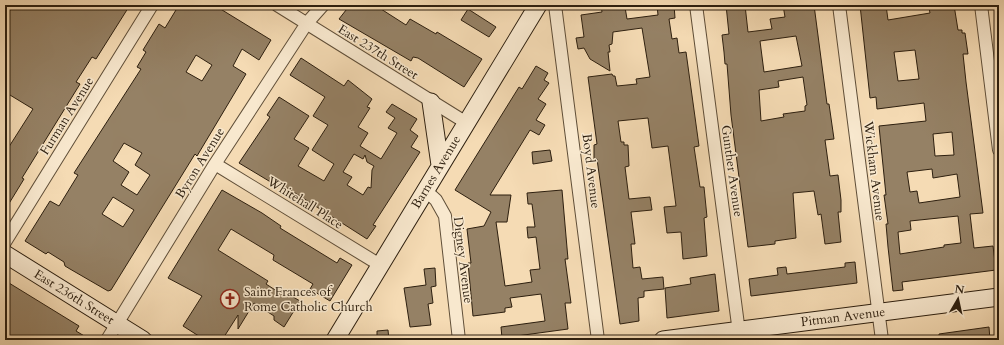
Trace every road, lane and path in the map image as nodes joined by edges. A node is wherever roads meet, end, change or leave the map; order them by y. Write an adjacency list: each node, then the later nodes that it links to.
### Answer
1 (152, 5): 16 (street, Furman Avenue)
2 (277, 5): 9 (street, East 237th Street)
3 (323, 5): 9 (street, Byron Avenue)
4 (538, 5): 11 (street, Barnes Avenue)
5 (555, 5): 27 (street, Boyd Avenue)
6 (696, 5): 22 (street, Gunther Avenue)
7 (839, 5): 20 (street, Wickham Avenue)
8 (981, 5): 12 (street)
9 (307, 23): 10 (street, East 237th Street); 13 (street, Byron Avenue)
10 (431, 102): 11 (street, East 237th Street); 14 (street)
11 (465, 122): 14 (street, Barnes Avenue)
12 (999, 150)
13 (216, 164): 18 (street, Whitehall Place); 21 (street, Byron Avenue)
14 (440, 165): 15 (street, Barnes Avenue)
15 (425, 190): 18 (street, Barnes Avenue); 26 (street, Digney Avenue)
16 (5, 242)
17 (5, 254): 21 (street, East 236th Street)
18 (380, 266): 25 (street, Barnes Avenue)
19 (999, 297): 20 (street, Pitman Avenue)
20 (878, 312): 22 (street, Pitman Avenue); 29 (street, Wickham Avenue)
21 (117, 324): 23 (street, Byron Avenue); 24 (street, East 236th Street)
22 (739, 335): 28 (street, Pitman Avenue)
23 (106, 340)
24 (143, 340)
25 (335, 340)
26 (459, 340)
27 (598, 340)
28 (663, 340)
29 (882, 340)

